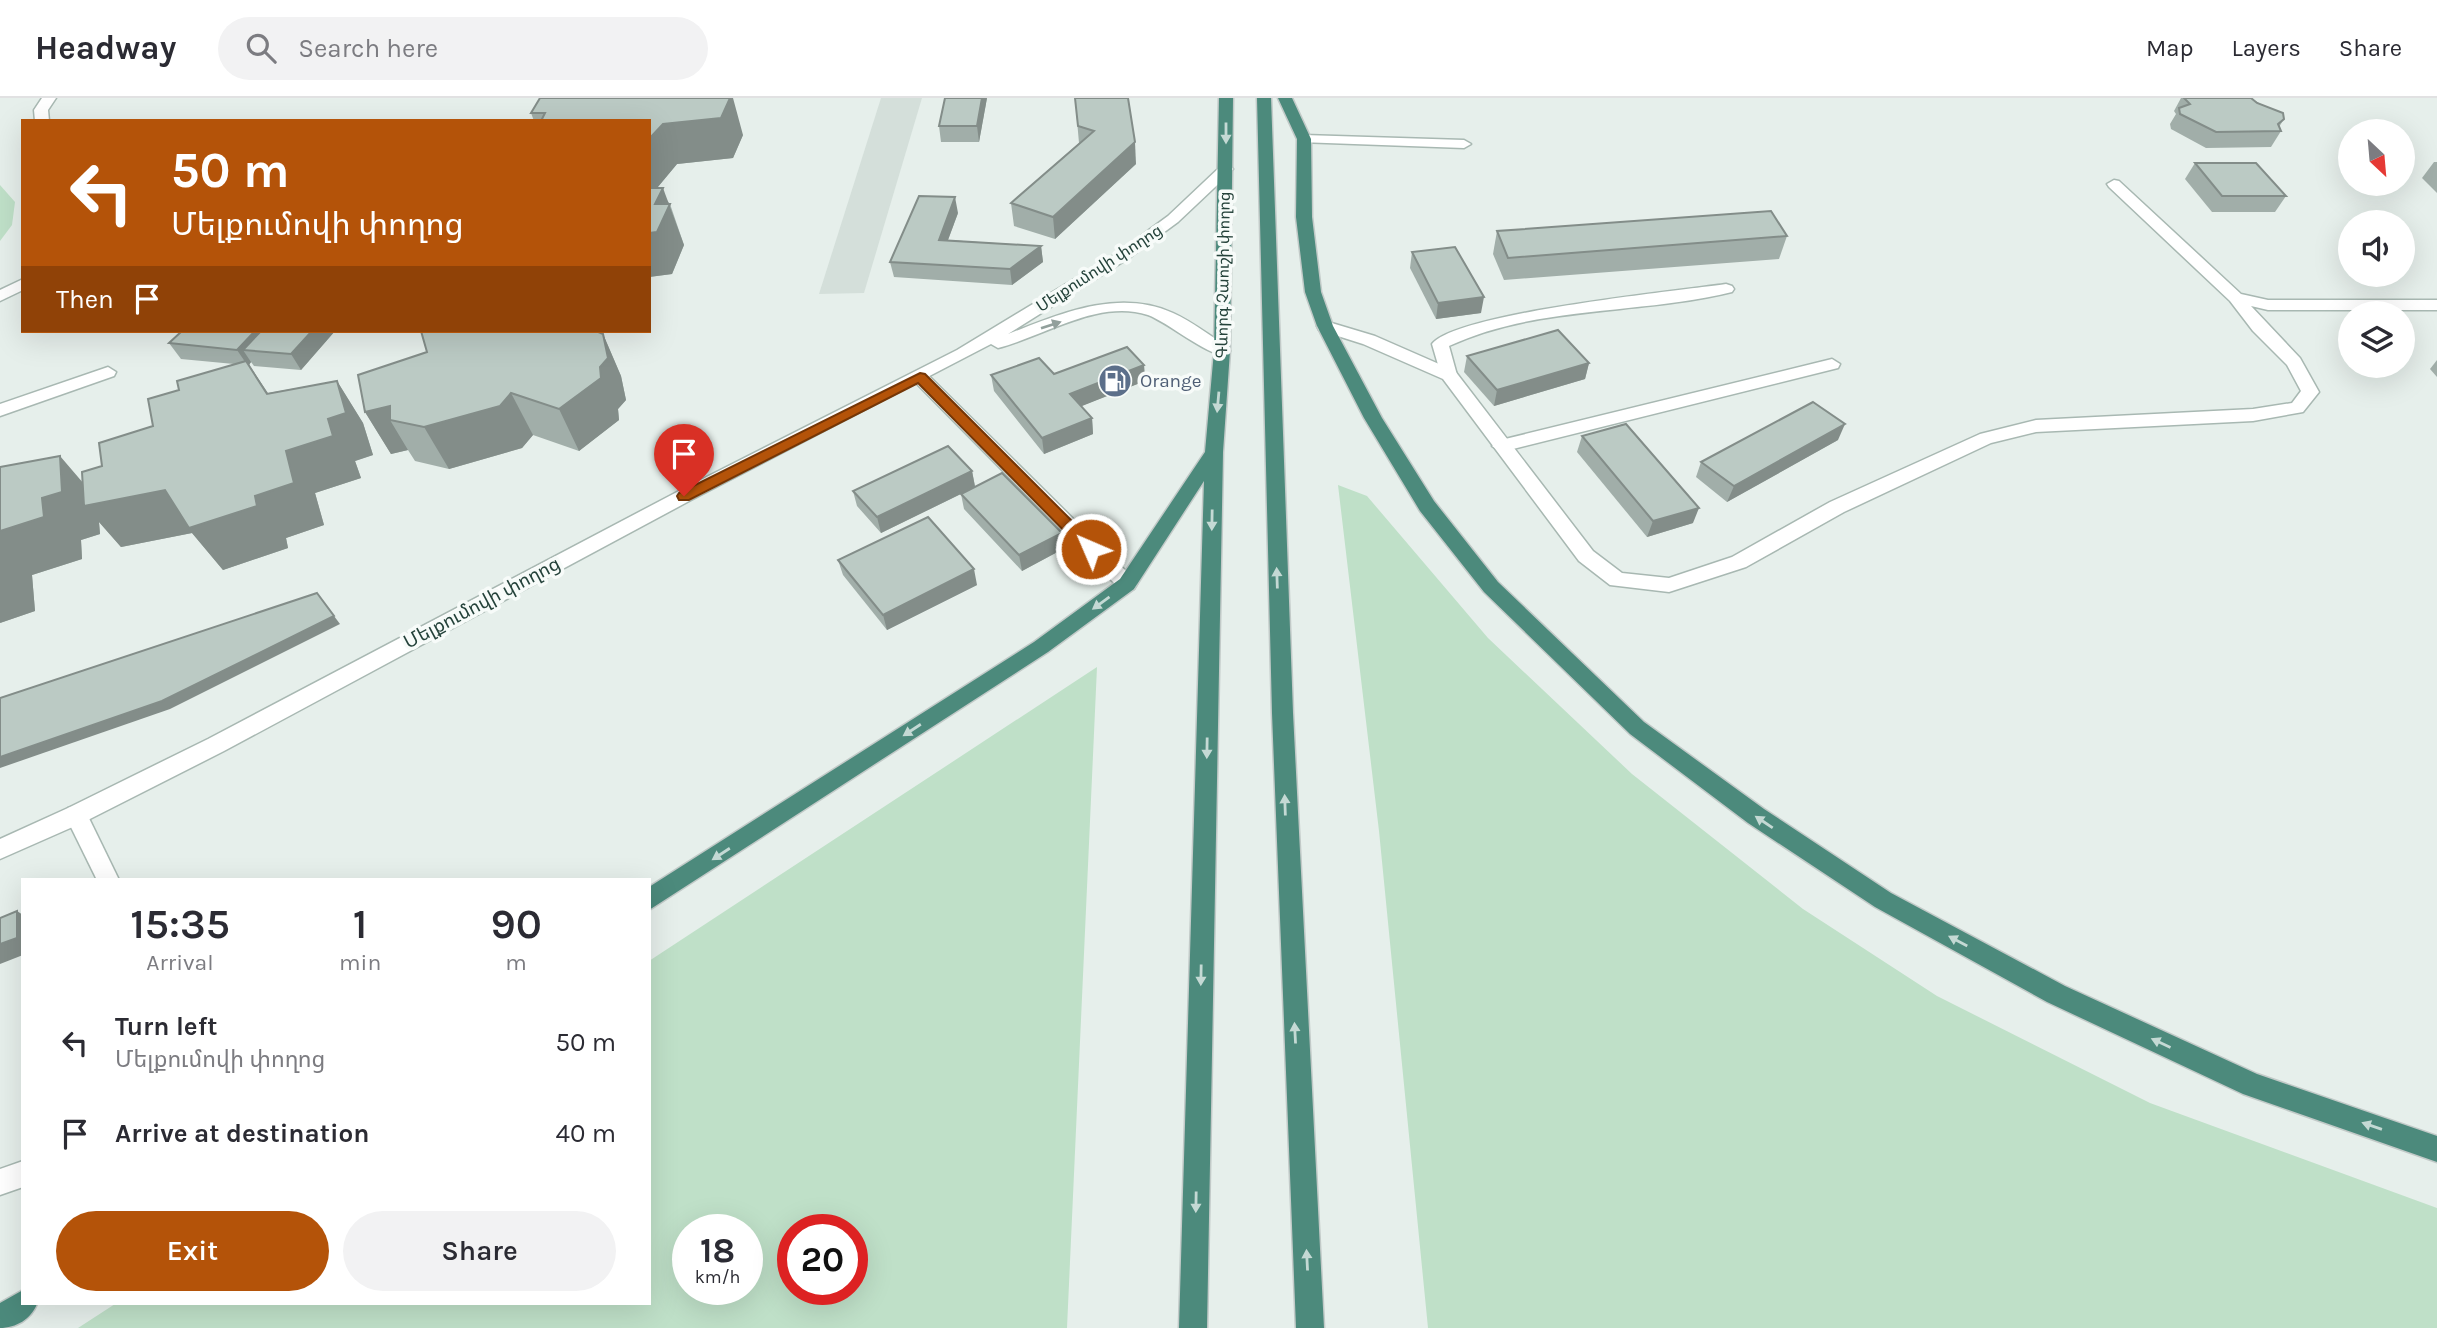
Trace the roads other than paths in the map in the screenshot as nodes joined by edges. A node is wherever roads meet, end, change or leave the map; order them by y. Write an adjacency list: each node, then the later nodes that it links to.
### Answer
1 (49, 98): 5 (street)
2 (1226, 98): 8 (highway, Գևորգ Չաուշի փողոց, one-way to 8)
3 (1264, 98): 36 (highway, one-way to 3)
4 (1284, 98): 6 (highway)
5 (42, 119)
6 (1304, 139): 7 (street); 15 (highway)
7 (1464, 144)
8 (1226, 169): 16 (highway, Գևորգ Չաուշի փողոց); 17 (street, Մելքումովի փողոց)
9 (2114, 184): 13 (street)
10 (21, 285): 12 (street)
11 (1726, 289): 20 (street)
12 (0, 296)
13 (2236, 298): 14 (street); 23 (street)
14 (2437, 305)
15 (1325, 326): 20 (street); 30 (highway, one-way to 15)
16 (1222, 351): 17 (street, Մելքումովի փողոց, one-way to 16); 24 (highway, Գևորգ Չաուշի փողոց, one-way to 24)
17 (963, 354): 21 (street, Մելքումովի փողոց)
18 (1832, 364): 23 (street)
19 (108, 372): 22 (street)
20 (1449, 374): 23 (street)
21 (920, 377): 25 (street); 26 (street, Մելքումովի փողոց)
22 (0, 410)
23 (1501, 446)
24 (1214, 452): 25 (highway); 35 (highway, Գևորգ Չաուշի փողոց, one-way to 35)
25 (1127, 584): 29 (highway, one-way to 29)
26 (76, 815): 27 (street, Մելքումովի փողոց); 28 (street)
27 (0, 849)
28 (107, 878)
29 (651, 899)
30 (2437, 1149)
31 (21, 1175): 32 (street)
32 (0, 1182)
33 (21, 1305): 34 (highway)
34 (0, 1319)
35 (1193, 1328)
36 (1310, 1328)

